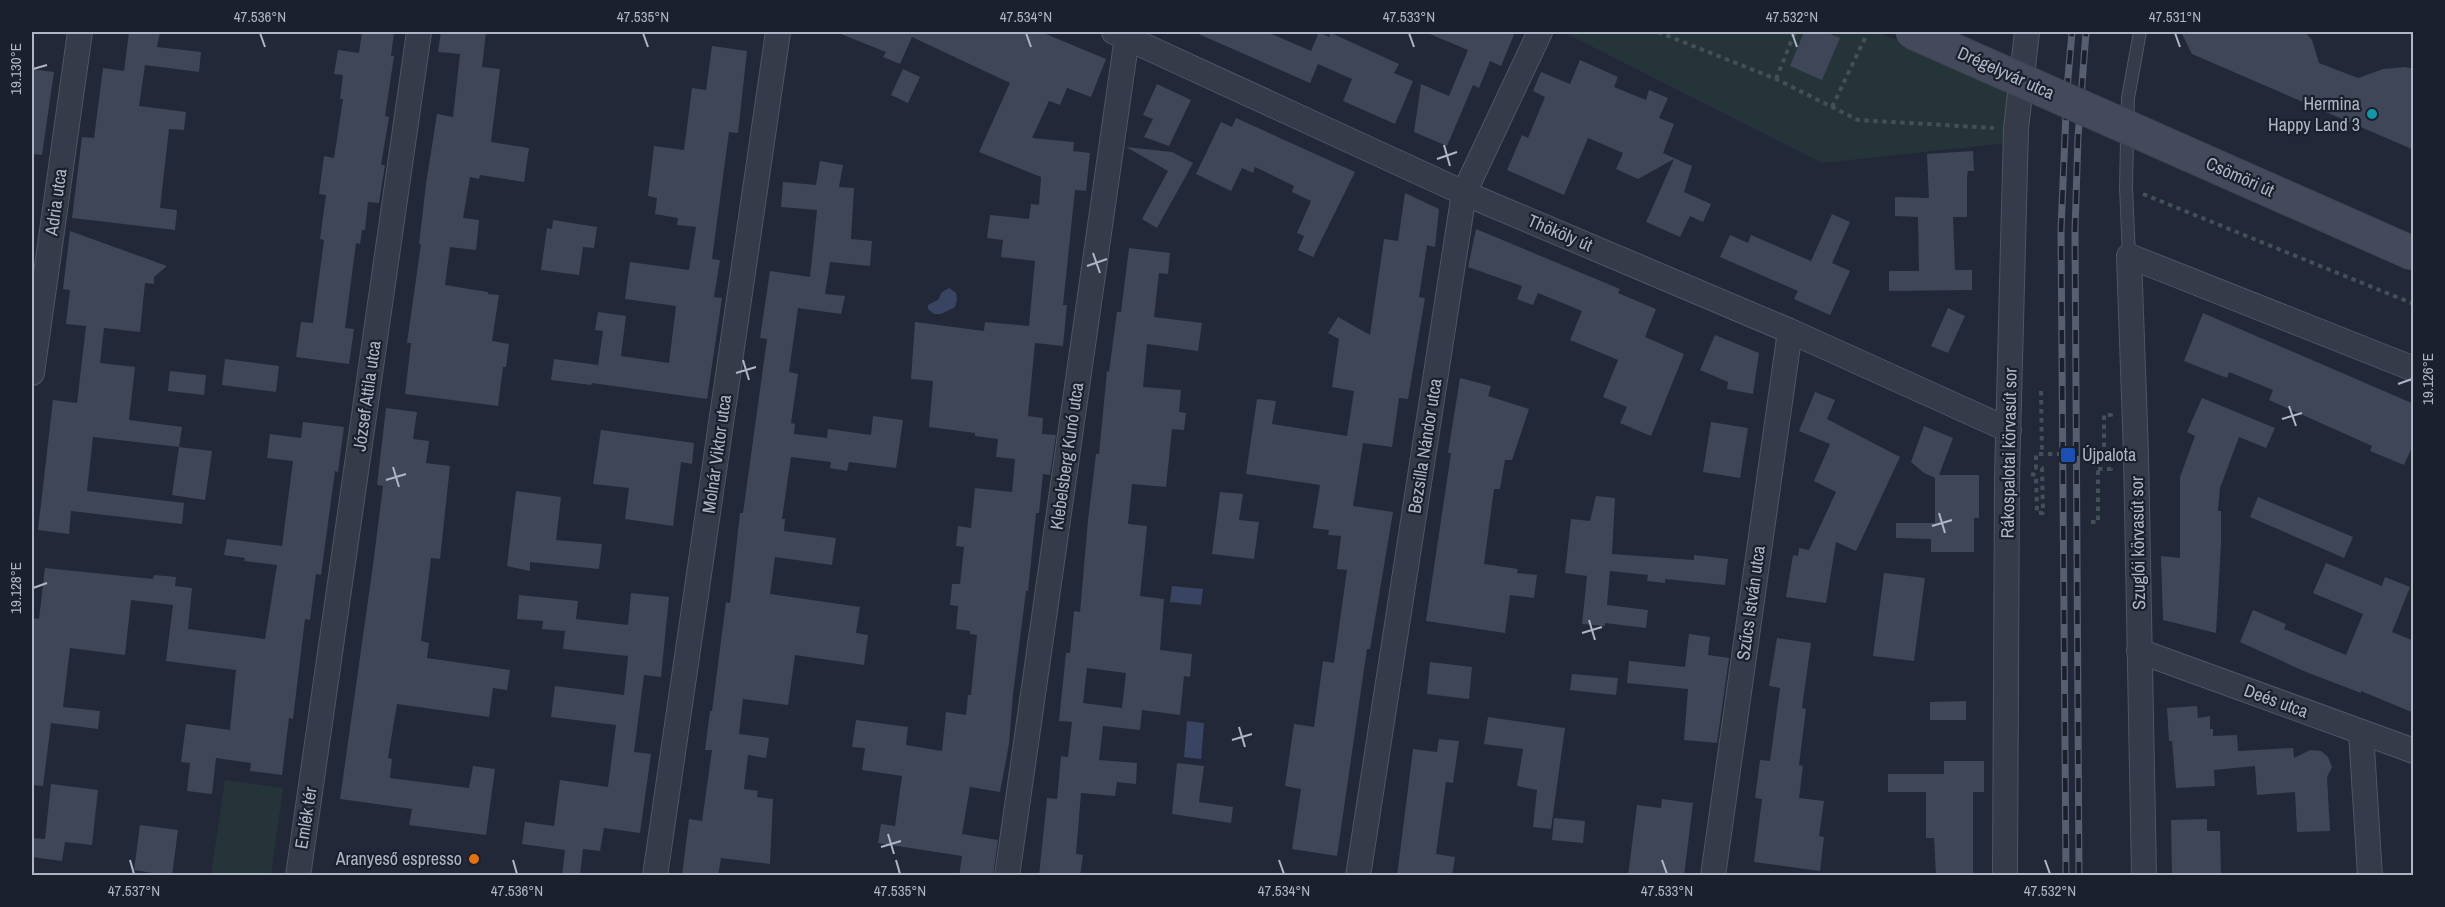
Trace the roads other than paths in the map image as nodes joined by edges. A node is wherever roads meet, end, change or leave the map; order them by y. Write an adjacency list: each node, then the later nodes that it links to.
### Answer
1 (80, 32): 15 (street, Adria utca)
2 (419, 32): 20 (street, József Attila utca)
3 (778, 32): 22 (street, Molnár Viktor utca)
4 (1540, 32): 10 (street, Bezsilla Nándor utca)
5 (1912, 32): 9 (main road, Drégelyvár utca, bridge)
6 (2027, 32): 16 (street, Rákospalotai körvasút sor)
7 (2140, 32): 12 (lane, Szuglói körvasút sor)
8 (1120, 34): 10 (street, Thököly út); 23 (street, Klebelsberg Kunó utca)
9 (2067, 101): 11 (main road, Csömöri út, bridge)
10 (1464, 193): 13 (street, Thököly út); 24 (street, Bezsilla Nándor utca)
11 (2414, 254)
12 (2129, 256): 14 (street); 17 (street, Szuglói körvasút sor)
13 (1790, 331): 16 (street, Thököly út); 25 (street, Szűcs István utca)
14 (2414, 369)
15 (32, 373)
16 (2009, 430): 26 (street, Rákospalotai körvasút sor)
17 (2139, 651): 18 (street, Deés utca); 27 (street, Szuglói körvasút sor)
18 (2361, 732): 19 (street, Deés utca); 28 (street)
19 (2414, 751)
20 (315, 761): 21 (street, Emlék tér)
21 (298, 876)
22 (655, 876)
23 (1007, 876)
24 (1358, 876)
25 (1713, 876)
26 (2005, 876)
27 (2144, 876)
28 (2370, 876)

